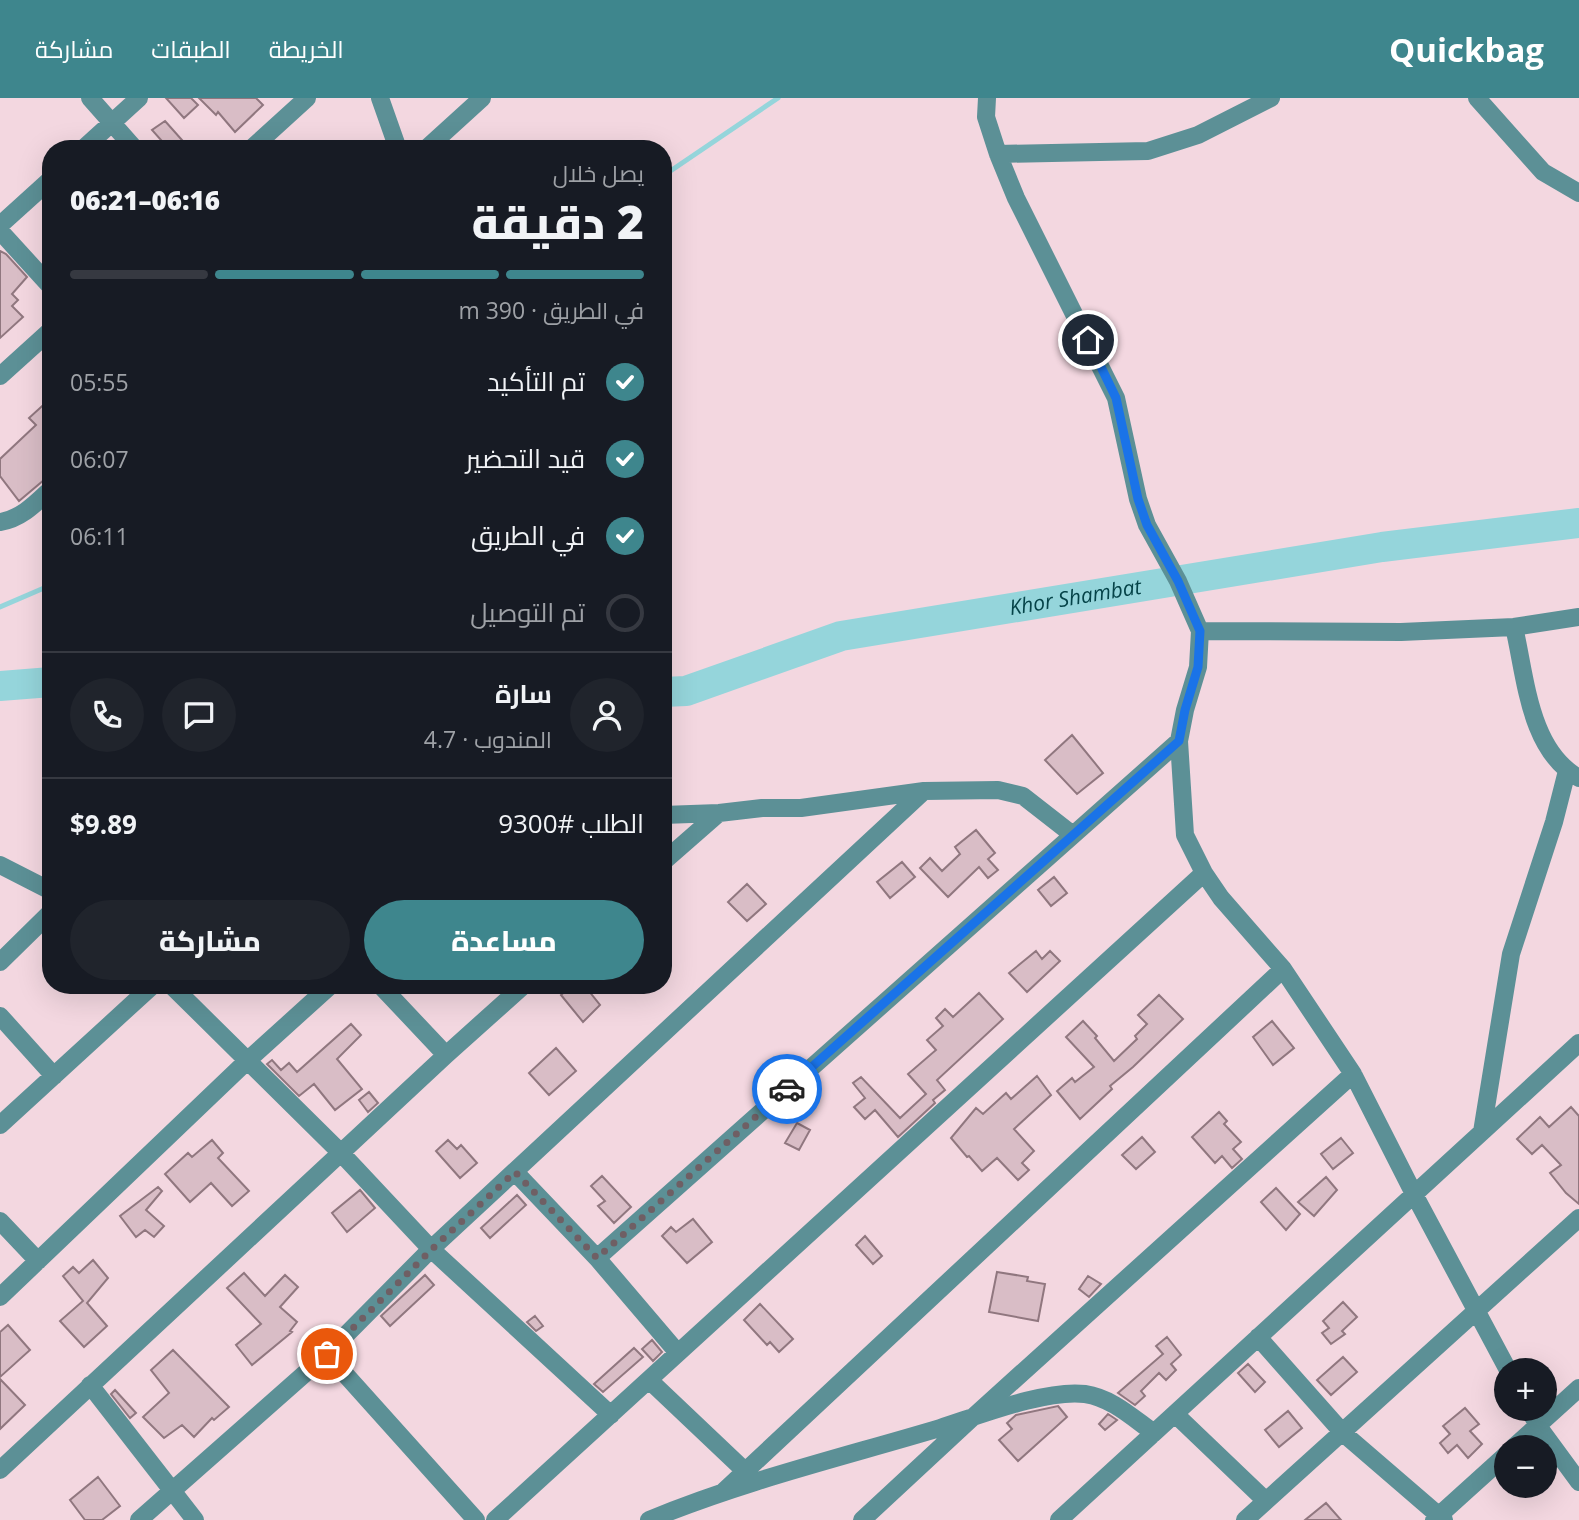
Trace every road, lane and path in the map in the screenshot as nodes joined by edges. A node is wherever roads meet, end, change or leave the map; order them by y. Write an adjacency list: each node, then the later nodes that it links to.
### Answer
1 (90, 98): 9 (street)
2 (139, 98): 9 (street)
3 (307, 98): 12 (street)
4 (380, 98): 13 (street)
5 (482, 98): 14 (street)
6 (987, 98): 15 (street)
7 (1271, 98): 15 (street)
8 (1478, 98): 17 (street)
9 (112, 122): 10 (street); 11 (street)
10 (93, 140)
11 (127, 140)
12 (261, 140)
13 (395, 140)
14 (436, 140)
15 (998, 154): 27 (street)
16 (42, 186): 18 (street)
17 (1579, 193)
18 (0, 225)
19 (0, 231): 20 (street)
20 (42, 277)
21 (42, 338): 22 (street)
22 (0, 376)
23 (42, 497): 24 (street)
24 (0, 522)
25 (1579, 617): 26 (street)
26 (1514, 627): 27 (street); 29 (street)
27 (1200, 631): 28 (street)
28 (1179, 741): 33 (street); 36 (street)
29 (1573, 774): 53 (street)
30 (923, 791): 31 (street); 33 (street); 55 (street)
31 (719, 813): 32 (street); 34 (street)
32 (672, 815)
33 (1073, 835): 60 (street)
34 (672, 854)
35 (0, 865): 37 (street)
36 (1204, 873): 40 (street); 65 (street)
37 (42, 886)
38 (42, 921): 39 (street)
39 (0, 962)
40 (1283, 968): 50 (street); 81 (street)
41 (143, 994): 51 (street)
42 (180, 994): 49 (street)
43 (321, 994): 49 (street)
44 (388, 994): 48 (street)
45 (514, 994): 48 (street)
46 (0, 1016): 51 (street)
47 (1579, 1043): 53 (street)
48 (446, 1055): 54 (street)
49 (247, 1062): 54 (street); 61 (street)
50 (1353, 1074): 56 (street); 73 (street)
51 (54, 1076): 52 (street)
52 (0, 1125)
53 (1482, 1132): 56 (street)
54 (341, 1153): 59 (street); 69 (street)
55 (515, 1172): 59 (street); 60 (street)
56 (1414, 1194): 63 (street); 64 (street)
57 (1579, 1218): 63 (street)
58 (0, 1221): 61 (street)
59 (432, 1249): 66 (street); 72 (street)
60 (597, 1258): 65 (street)
61 (38, 1261): 62 (street)
62 (0, 1297)
63 (1477, 1311): 67 (street); 77 (street)
64 (1258, 1337): 71 (street); 77 (street)
65 (678, 1353): 68 (street)
66 (327, 1354): 83 (street); 89 (street)
67 (1502, 1358)
68 (649, 1380): 72 (street); 81 (street)
69 (90, 1385): 80 (street); 83 (street)
70 (1579, 1388): 75 (street)
71 (1175, 1414): 76 (street); 85 (street)
72 (611, 1415): 90 (street)
73 (972, 1418): 76 (street); 84 (street); 92 (street)
74 (1535, 1421): 75 (street)
75 (1538, 1426): 78 (street); 82 (street)
76 (1154, 1433): 93 (street)
77 (1343, 1433): 85 (street); 86 (street)
78 (1528, 1435)
79 (1494, 1466): 86 (street)
80 (0, 1469)
81 (745, 1471): 84 (street)
82 (1579, 1482)
83 (172, 1489): 87 (street); 88 (street)
84 (723, 1492): 91 (street)
85 (1266, 1501): 94 (street)
86 (1439, 1519)
87 (139, 1520)
88 (195, 1520)
89 (476, 1520)
90 (495, 1520)
91 (649, 1520)
92 (862, 1520)
93 (1059, 1520)
94 (1245, 1520)

